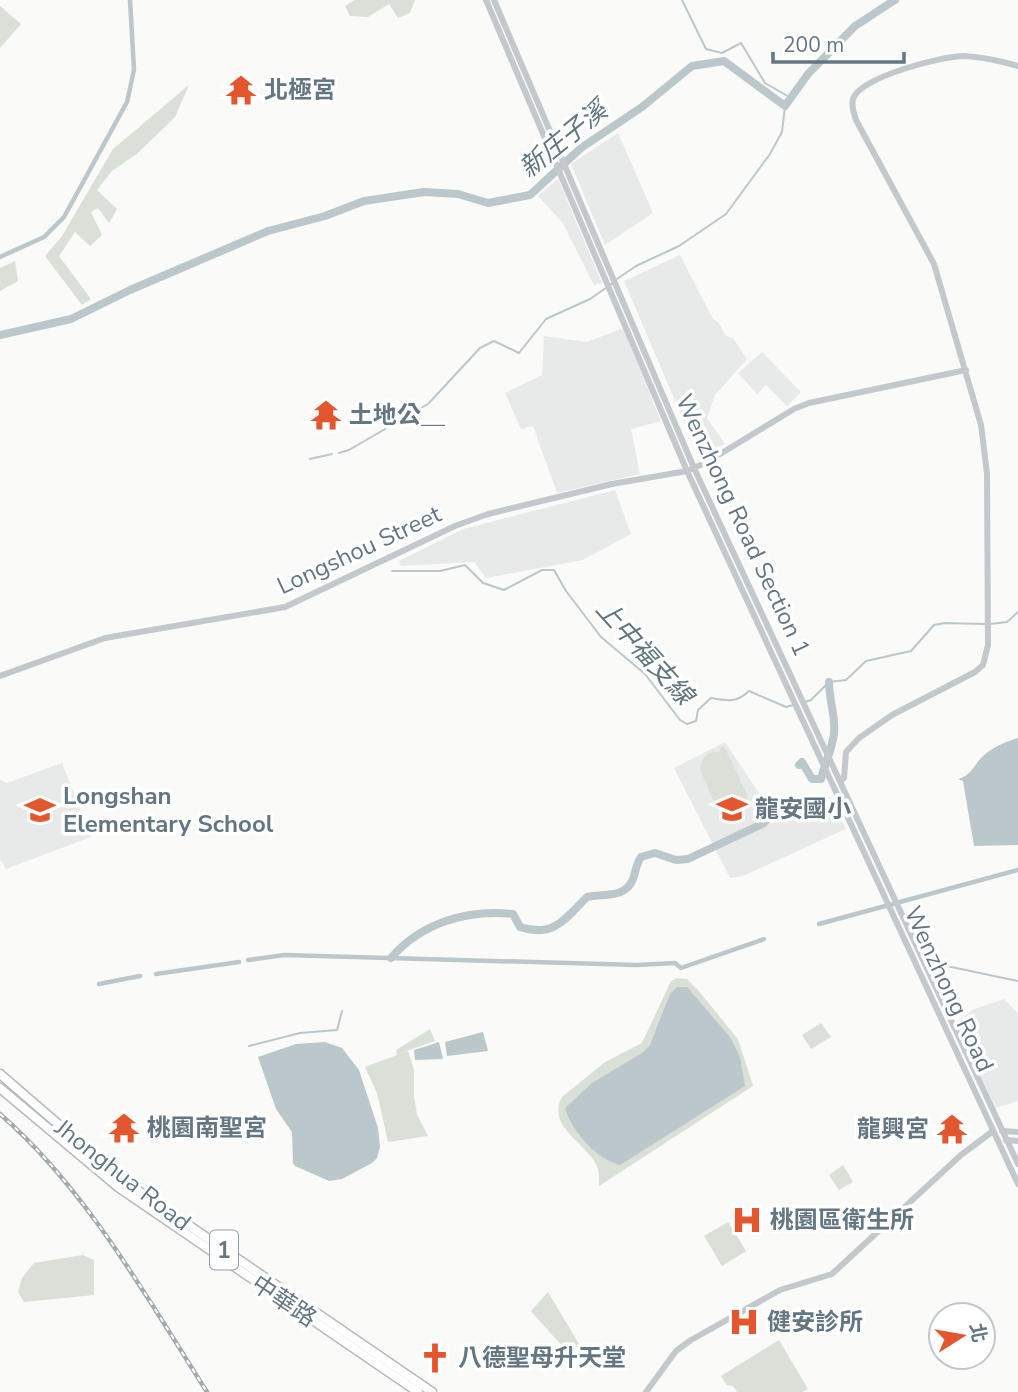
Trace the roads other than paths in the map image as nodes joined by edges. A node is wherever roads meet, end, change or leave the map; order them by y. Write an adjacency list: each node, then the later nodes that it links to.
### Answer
1 (486, 0): 3 (street)
2 (494, 0): 3 (street)
3 (494, 10): 6 (street, Wenzhong Road Section 1)
4 (1018, 66): 5 (street)
5 (966, 370): 6 (street, Longshou Street); 10 (street)
6 (690, 469): 7 (street, Wenzhong Road Section 1); 8 (street, Wenzhong Road Section 1); 9 (street, Longshou Street)
7 (752, 593): 8 (street); 10 (street, Wenzhong Road Section 1)
8 (745, 597): 10 (street, Wenzhong Road Section 1)
9 (0, 676)
10 (835, 782): 11 (street, Wenzhong Road Section 1); 12 (street, Wenzhong Road Section 1)
11 (888, 883): 13 (street, Wenzhong Road)
12 (880, 885): 13 (street, Wenzhong Road)
13 (889, 895): 14 (street, Wenzhong Road)
14 (916, 954): 17 (street, Wenzhong Road); 18 (street, Wenzhong Road)
15 (0, 1074): 25 (main road, Jhonghua Road / 1)
16 (0, 1087): 24 (main road, 中華路 / 1)
17 (993, 1130): 18 (street); 20 (street); 23 (street, Wenzhong Road); 26 (street)
18 (1003, 1131): 19 (street); 20 (street, Wenzhong Road)
19 (1018, 1132)
20 (1007, 1141): 21 (street); 22 (street, Wenzhong Road)
21 (1018, 1141)
22 (1018, 1164)
23 (1018, 1184)
24 (418, 1392)
25 (432, 1392)
26 (646, 1392)

